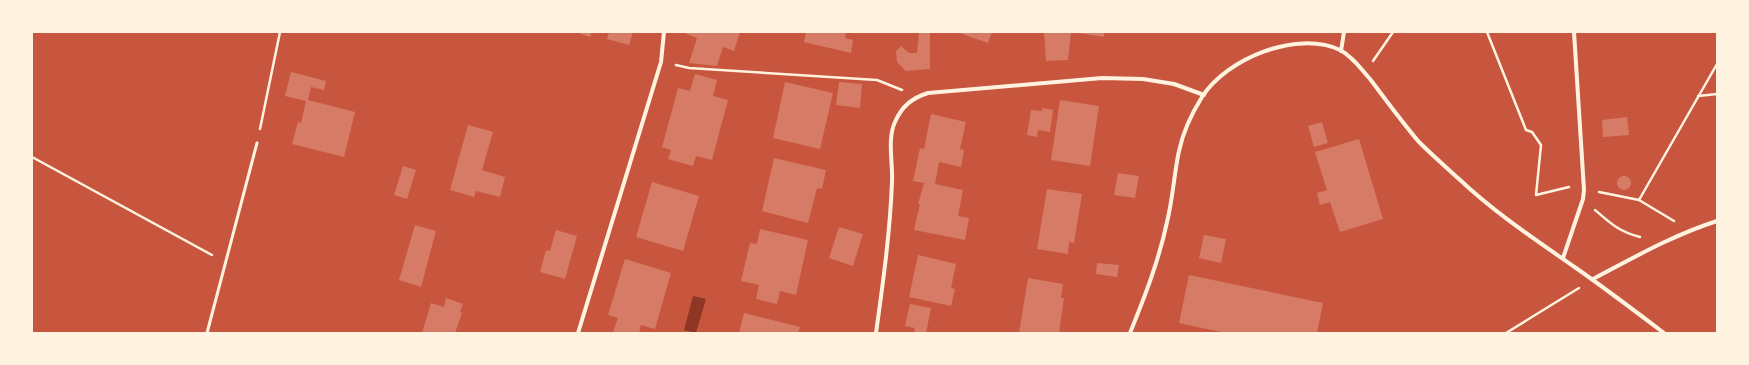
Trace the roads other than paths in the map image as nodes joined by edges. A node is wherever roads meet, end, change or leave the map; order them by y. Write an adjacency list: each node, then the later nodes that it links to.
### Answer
1 (664, 32): 11 (street)
2 (1344, 32): 4 (street)
3 (1574, 32): 8 (street)
4 (1341, 50): 5 (street); 8 (street)
5 (1204, 95): 12 (street); 13 (street)
6 (257, 143): 10 (lane)
7 (1717, 221): 9 (street)
8 (1563, 258): 9 (street)
9 (1593, 279): 14 (street)
10 (206, 333)
11 (578, 333)
12 (876, 333)
13 (1130, 333)
14 (1664, 333)

